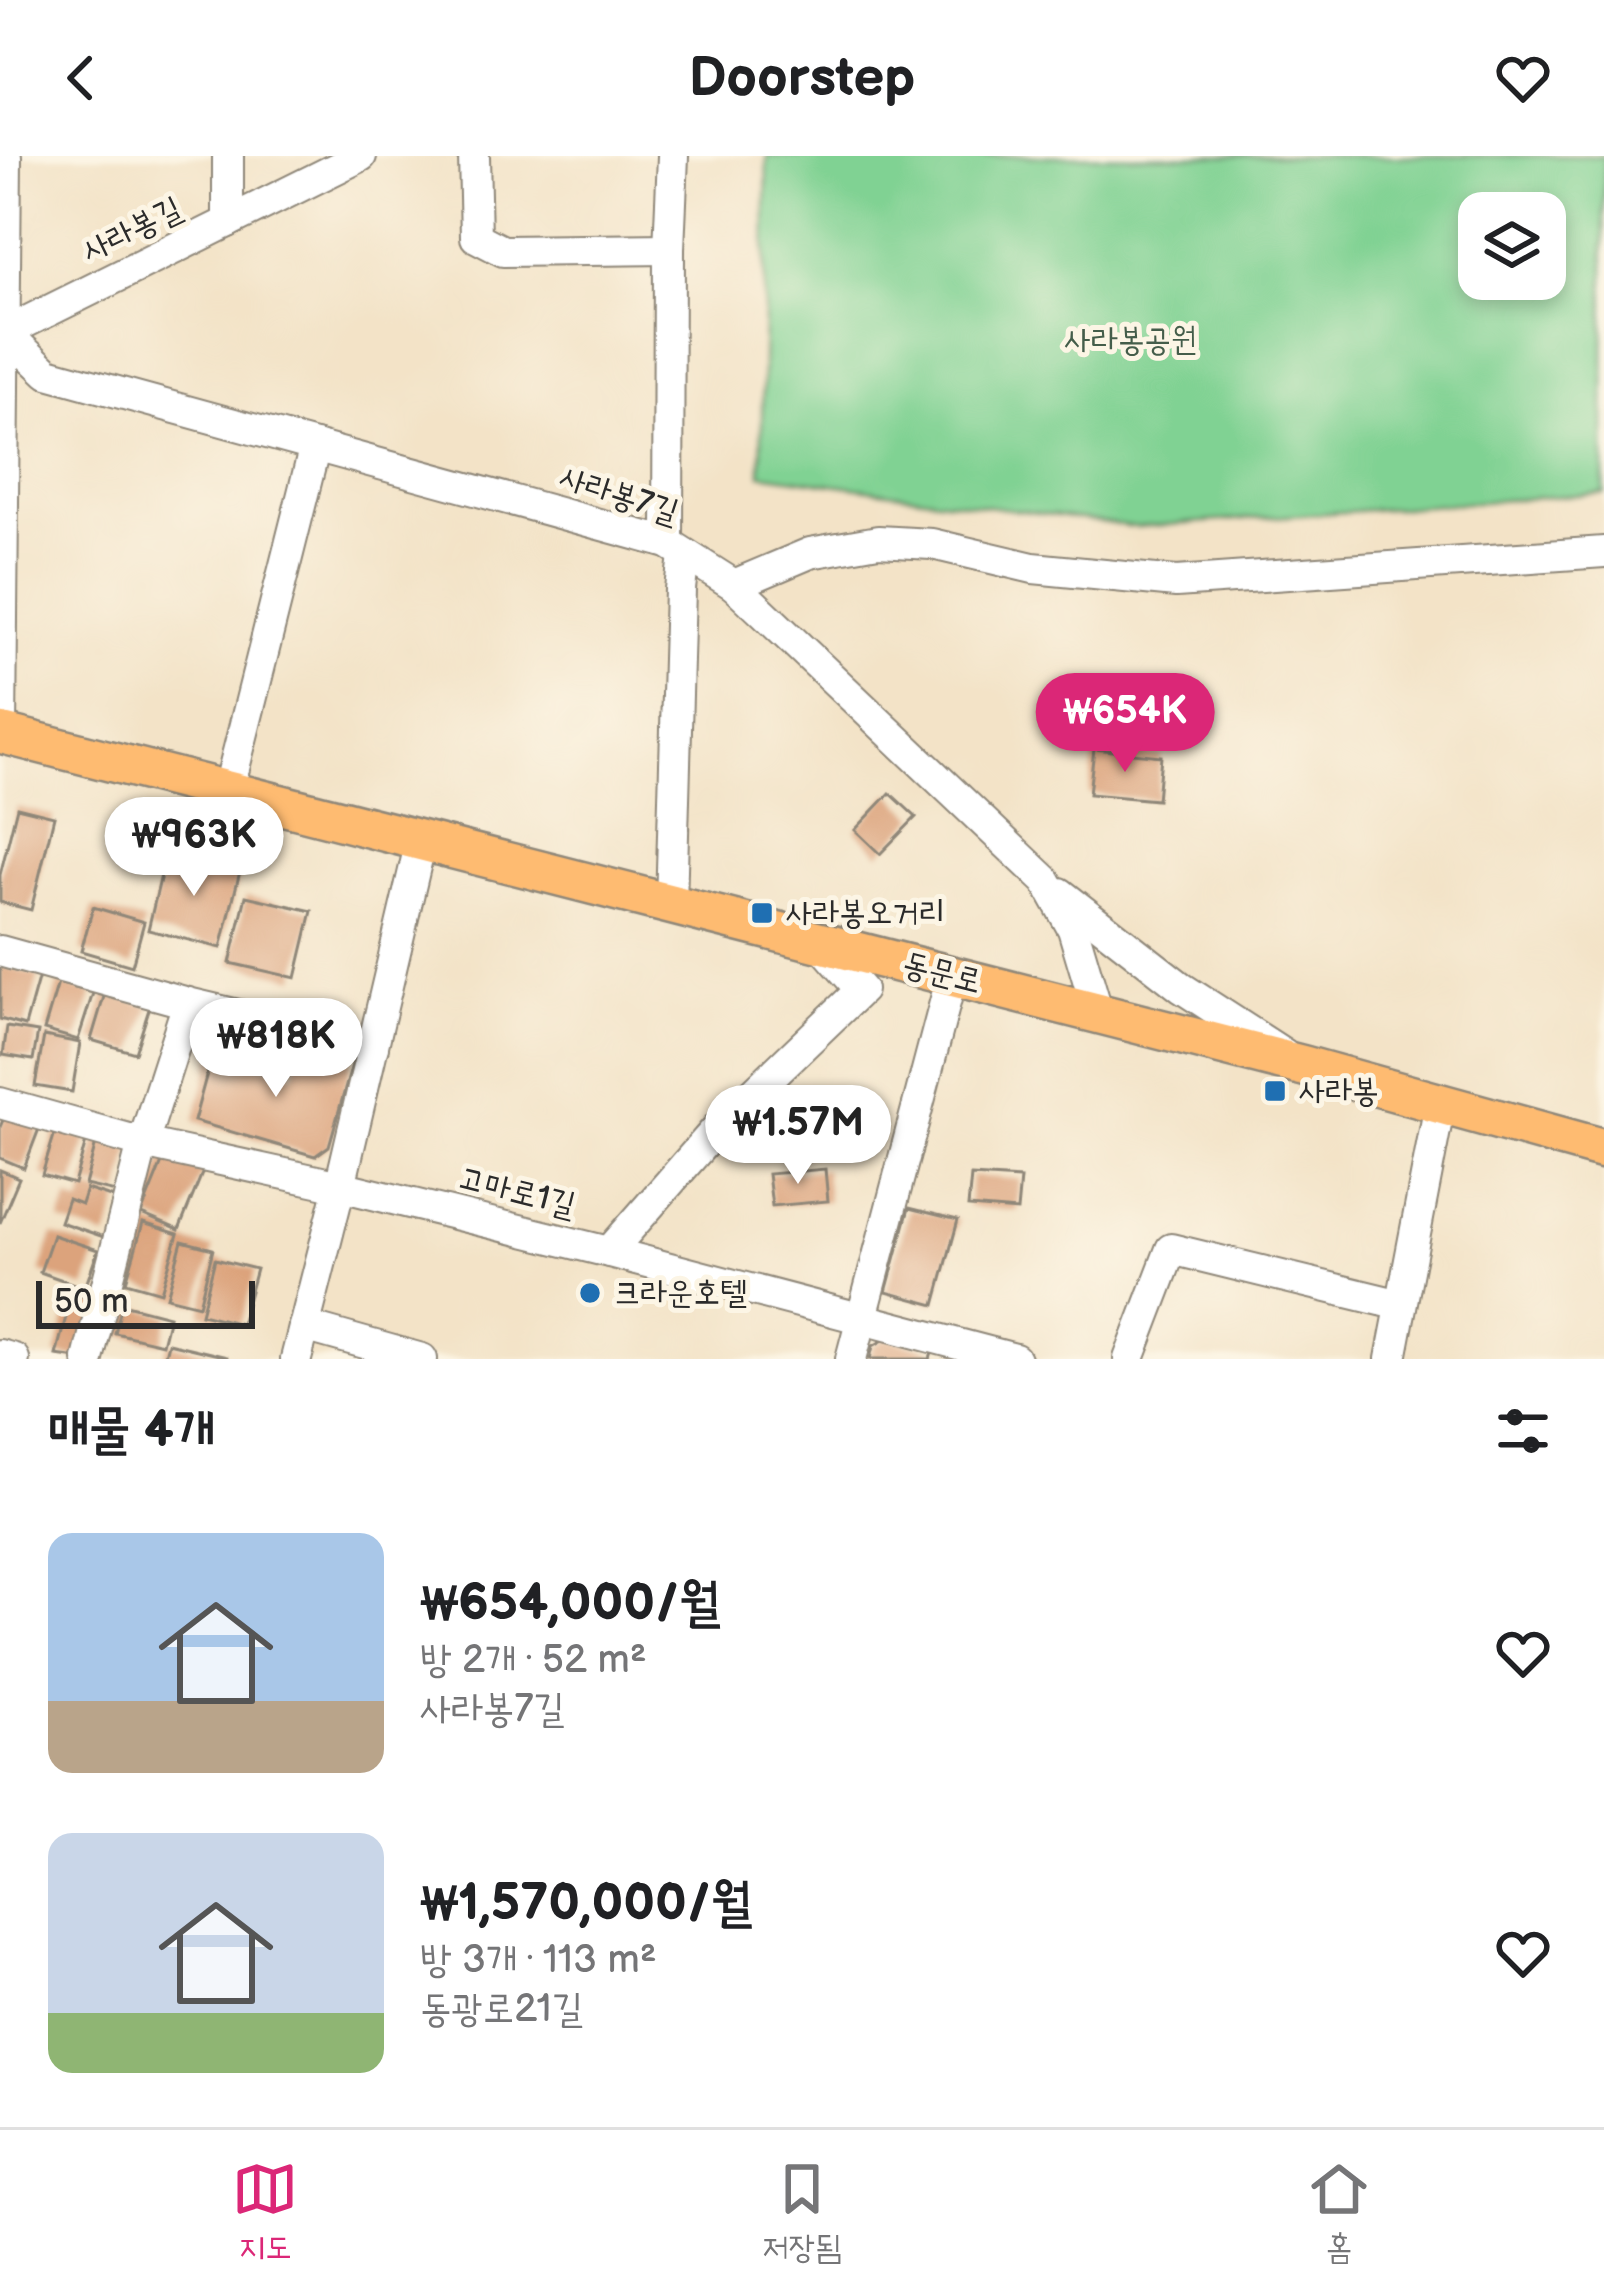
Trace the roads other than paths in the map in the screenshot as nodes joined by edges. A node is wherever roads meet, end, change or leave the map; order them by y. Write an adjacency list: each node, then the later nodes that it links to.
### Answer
1 (6, 156): 8 (street)
2 (229, 156): 6 (street)
3 (361, 156): 6 (street, 사라봉길)
4 (474, 156): 7 (street)
5 (673, 156): 7 (street)
6 (228, 223): 8 (street, 사라봉길)
7 (669, 249): 10 (street)
8 (3, 334): 9 (street, 사라봉7길); 13 (street)
9 (315, 446): 10 (street, 사라봉7길); 14 (street)
10 (676, 549): 12 (street, 사라봉7길); 17 (street)
11 (1604, 552): 12 (street)
12 (734, 585): 16 (street, 사라봉7길)
13 (1, 734): 14 (main road, 동문로)
14 (228, 792): 15 (main road, 동문로)
15 (421, 841): 17 (main road, 동문로); 23 (street)
16 (1046, 881): 22 (street, 사라봉7길); 24 (street)
17 (671, 905): 18 (main road, 동문로)
18 (819, 942): 20 (main road, 동문로); 30 (street)
19 (0, 951): 21 (street)
20 (952, 976): 22 (main road, 동문로); 32 (street)
21 (188, 1003): 23 (street); 27 (street)
22 (1098, 1013): 24 (main road, 동문로)
23 (373, 1047): 29 (street)
24 (1304, 1066): 26 (main road, 동문로)
25 (0, 1102): 27 (street, 고마로1길)
26 (1440, 1104): 28 (main road, 동문로); 31 (street)
27 (143, 1143): 29 (street, 고마로1길); 36 (street)
28 (1604, 1149)
29 (340, 1186): 30 (street, 고마로1길); 33 (street)
30 (609, 1252): 32 (street, 고마로1길)
31 (1401, 1305): 41 (street); 42 (street)
32 (860, 1319): 39 (street); 40 (street, 고마로1길)
33 (304, 1326): 37 (street); 38 (street)
34 (0, 1355): 35 (street)
35 (14, 1359)
36 (88, 1359)
37 (296, 1359)
38 (422, 1359)
39 (850, 1359)
40 (1016, 1359)
41 (1129, 1359)
42 (1391, 1359)

